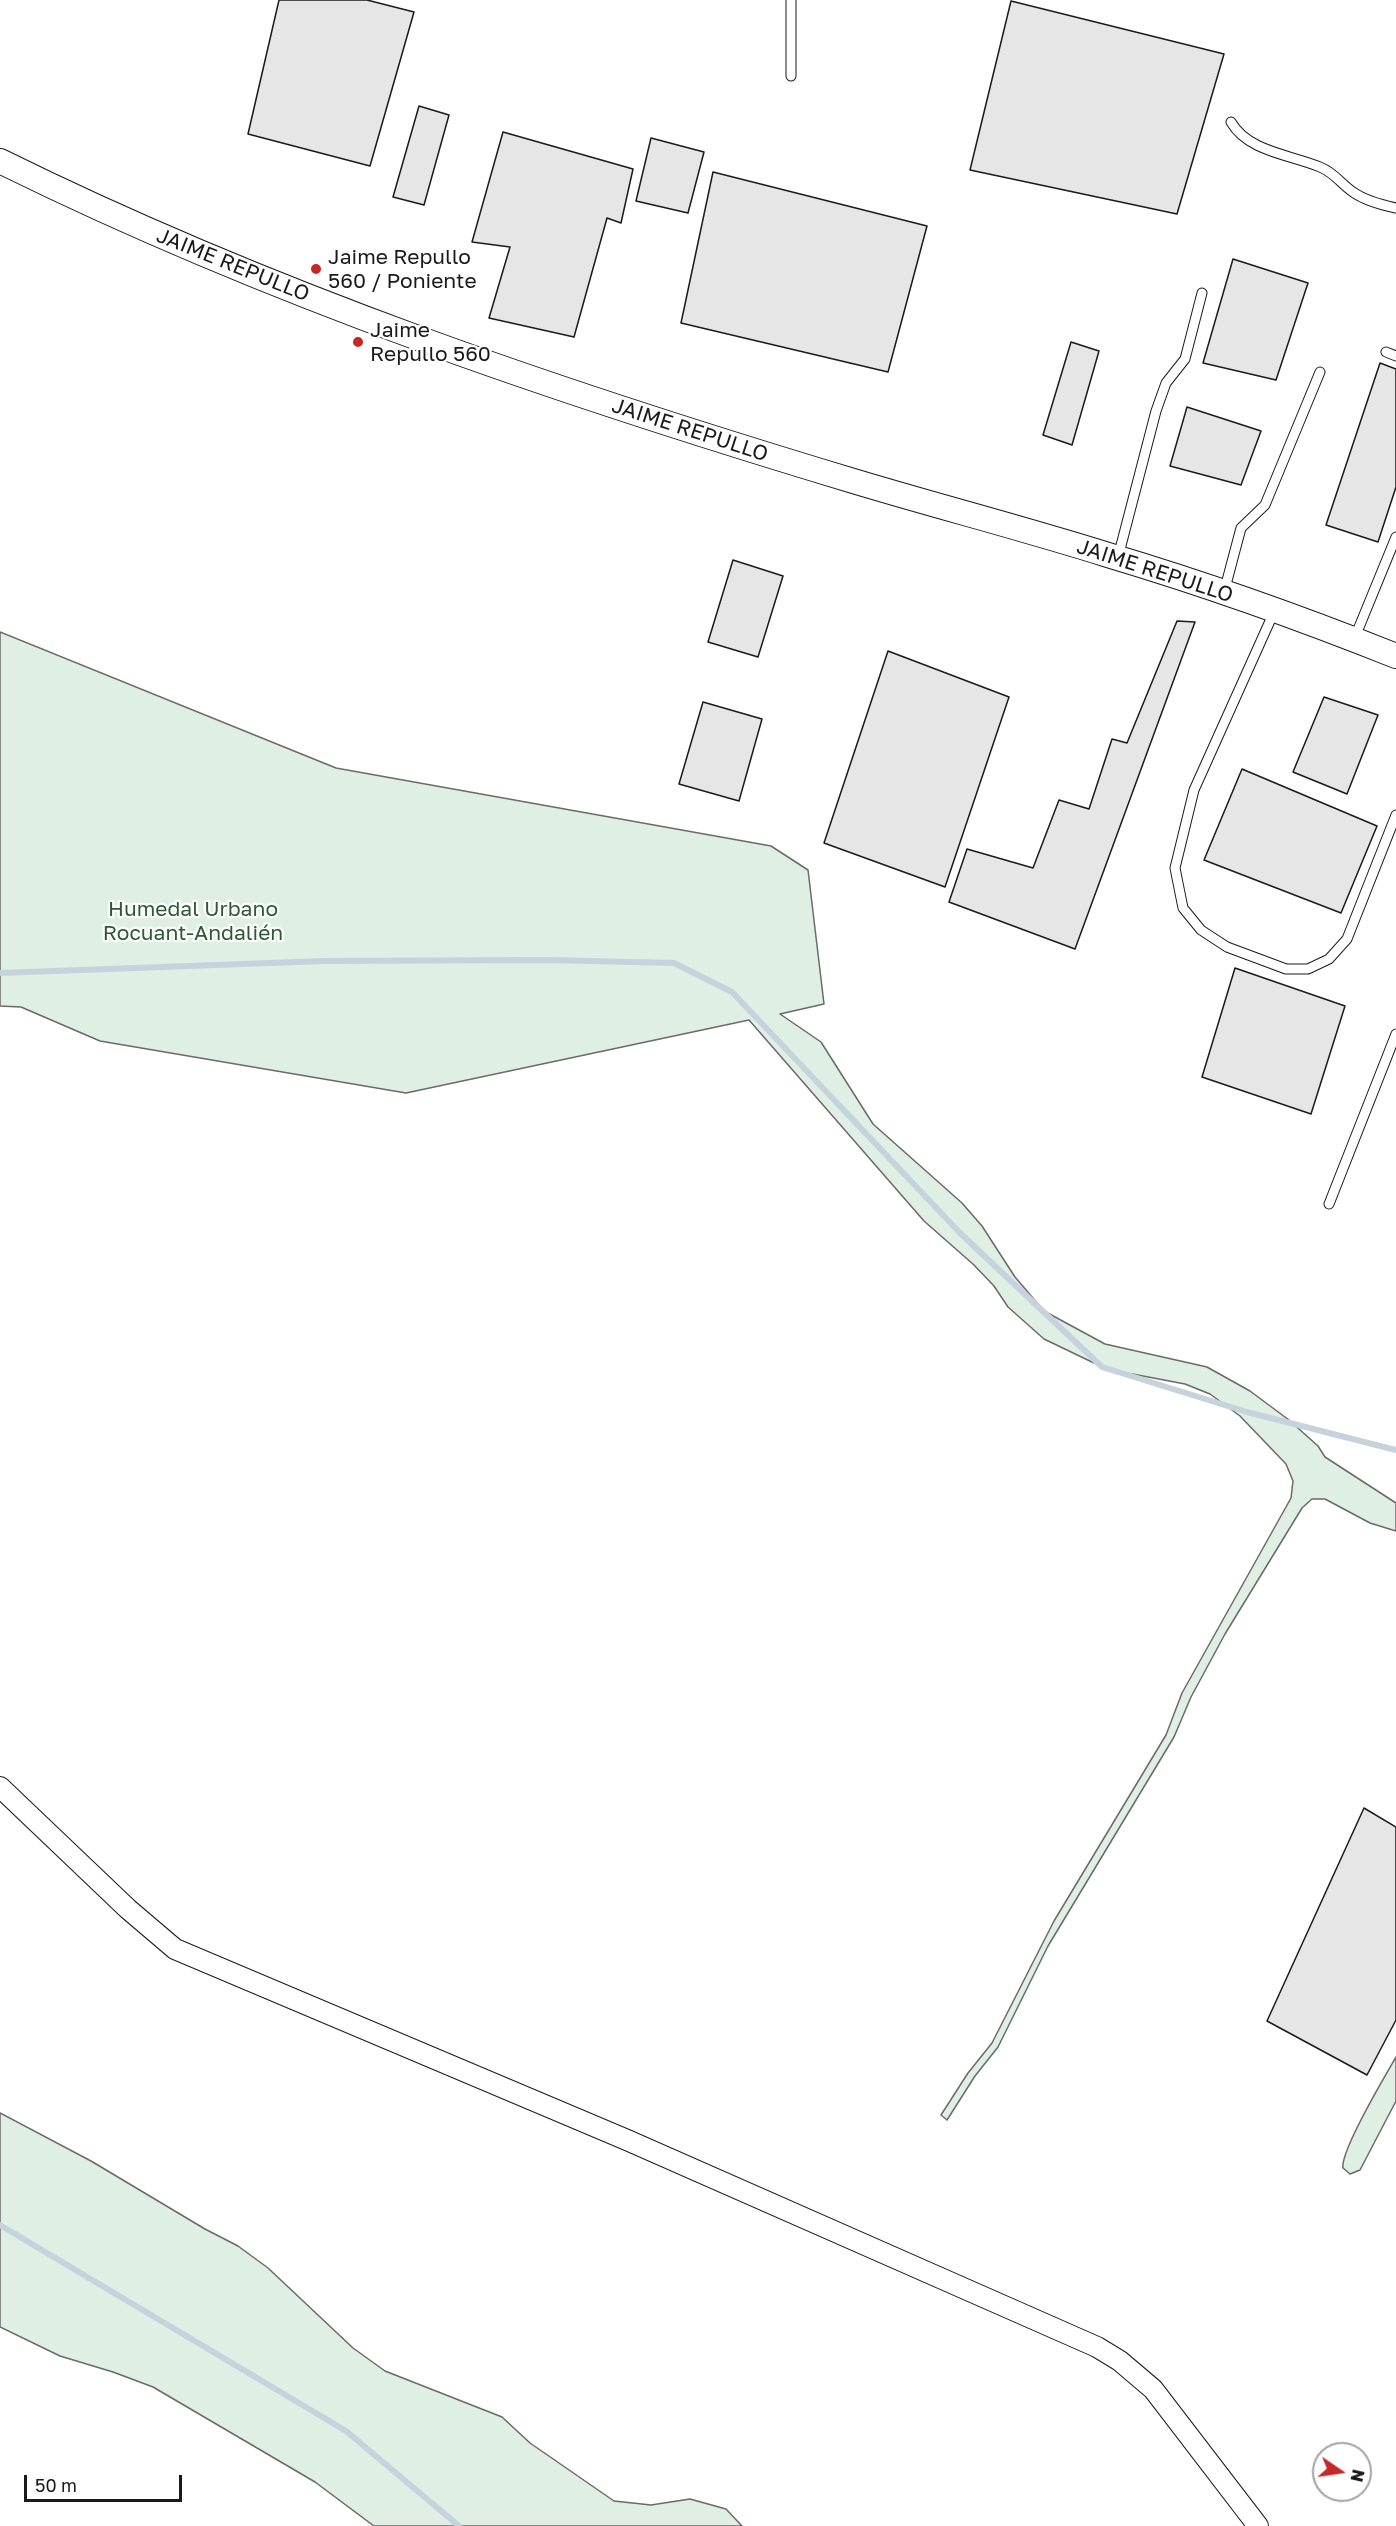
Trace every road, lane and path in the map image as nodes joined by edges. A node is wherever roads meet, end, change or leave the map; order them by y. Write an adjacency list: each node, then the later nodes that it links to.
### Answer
1 (790, 0): 2 (lane)
2 (791, 76)
3 (1231, 122): 5 (lane)
4 (0, 161): 11 (street, JAIME REPULLO)
5 (1396, 208)
6 (1202, 292): 11 (lane)
7 (1386, 352): 8 (lane)
8 (1396, 356)
9 (1320, 372): 12 (lane)
10 (1396, 537): 14 (lane)
11 (1118, 558): 12 (street, JAIME REPULLO)
12 (1224, 592): 13 (street, JAIME REPULLO)
13 (1275, 610): 14 (street, JAIME REPULLO); 16 (lane)
14 (1354, 640): 15 (street, JAIME REPULLO)
15 (1396, 656)
16 (1396, 815)
17 (1396, 1034): 18 (lane)
18 (1329, 1204)
19 (0, 1787): 20 (street)
20 (1258, 2526)

